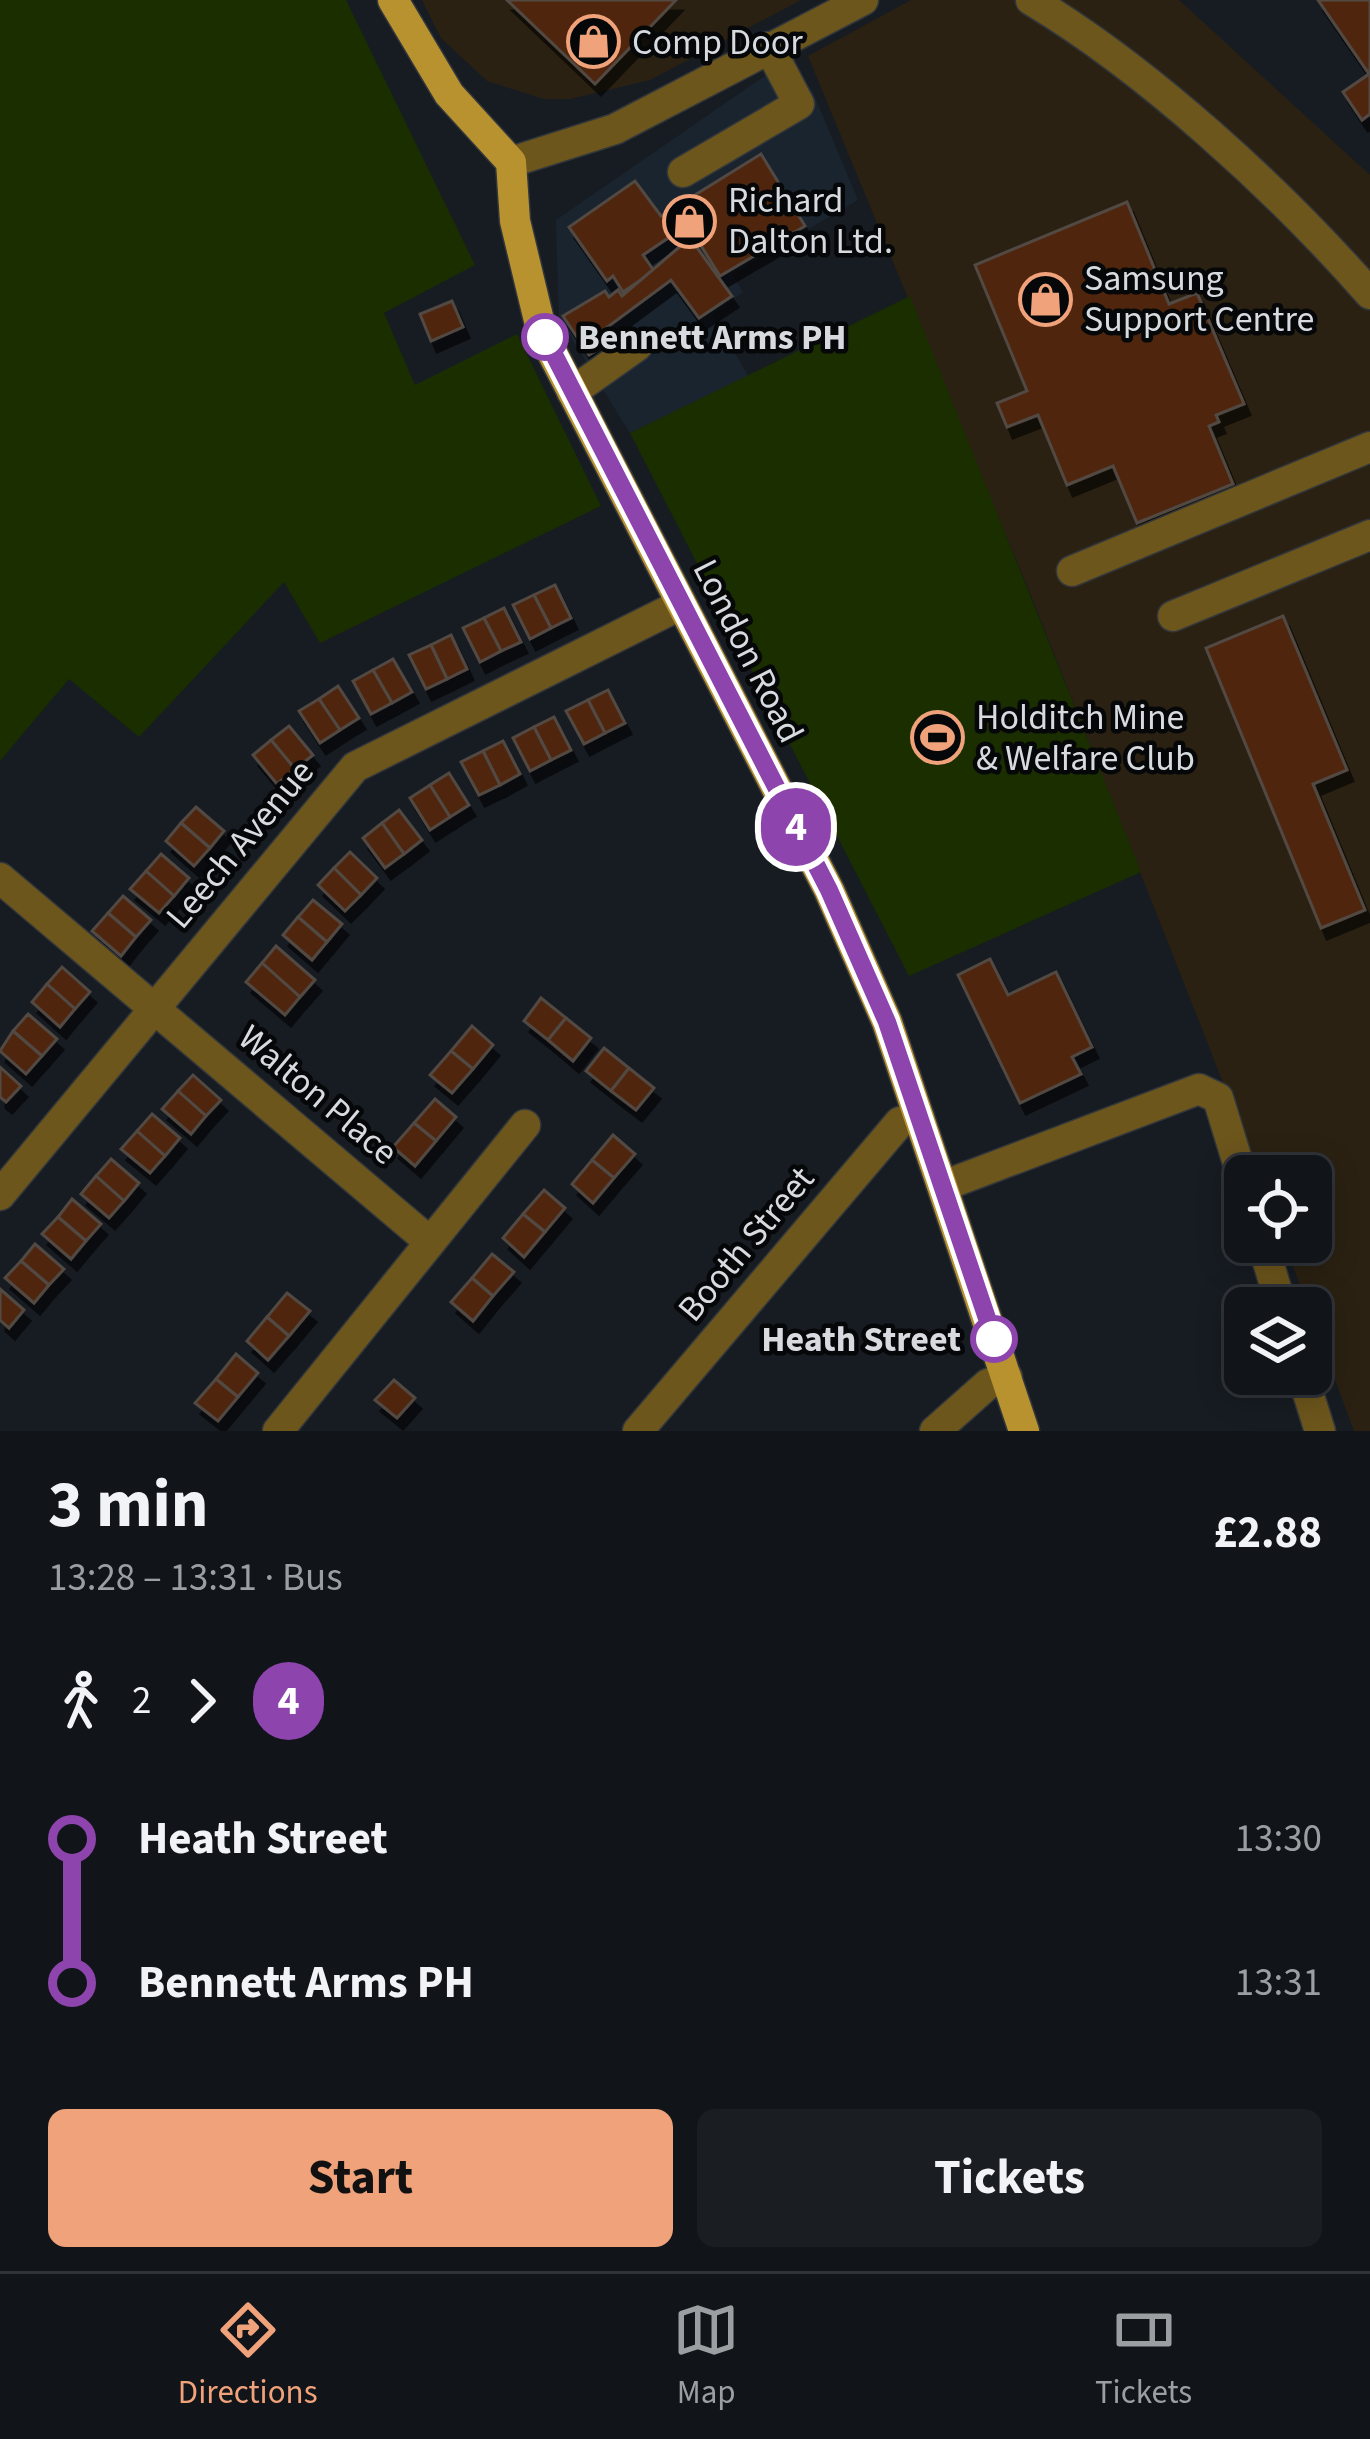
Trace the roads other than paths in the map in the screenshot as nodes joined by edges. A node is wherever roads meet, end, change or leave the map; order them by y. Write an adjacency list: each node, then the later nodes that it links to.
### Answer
1 (393, 0): 5 (main road)
2 (1031, 0): 7 (street)
3 (854, 2): 4 (street)
4 (769, 46): 5 (street); 6 (street)
5 (512, 162): 9 (main road, London Road)
6 (683, 172)
7 (1370, 294)
8 (637, 346): 9 (street)
9 (572, 392): 13 (main road, London Road)
10 (1370, 447): 12 (street)
11 (1370, 536): 14 (street)
12 (1072, 571)
13 (680, 605): 16 (street, Leech Avenue); 17 (main road, London Road)
14 (1173, 616)
15 (0, 878): 16 (street, Walton Place)
16 (155, 1007): 21 (street, Leech Avenue); 22 (street, Walton Place)
17 (919, 1117): 20 (main road, London Road); 26 (street, Booth Street)
18 (525, 1124): 22 (street)
19 (1236, 1155): 20 (street)
20 (943, 1186): 23 (main road, London Road)
21 (0, 1195)
22 (430, 1242): 25 (street)
23 (1006, 1377): 27 (street); 28 (main road, London Road)
24 (1308, 1395): 29 (street)
25 (278, 1431)
26 (638, 1431)
27 (935, 1431)
28 (1024, 1431)
29 (1319, 1431)

